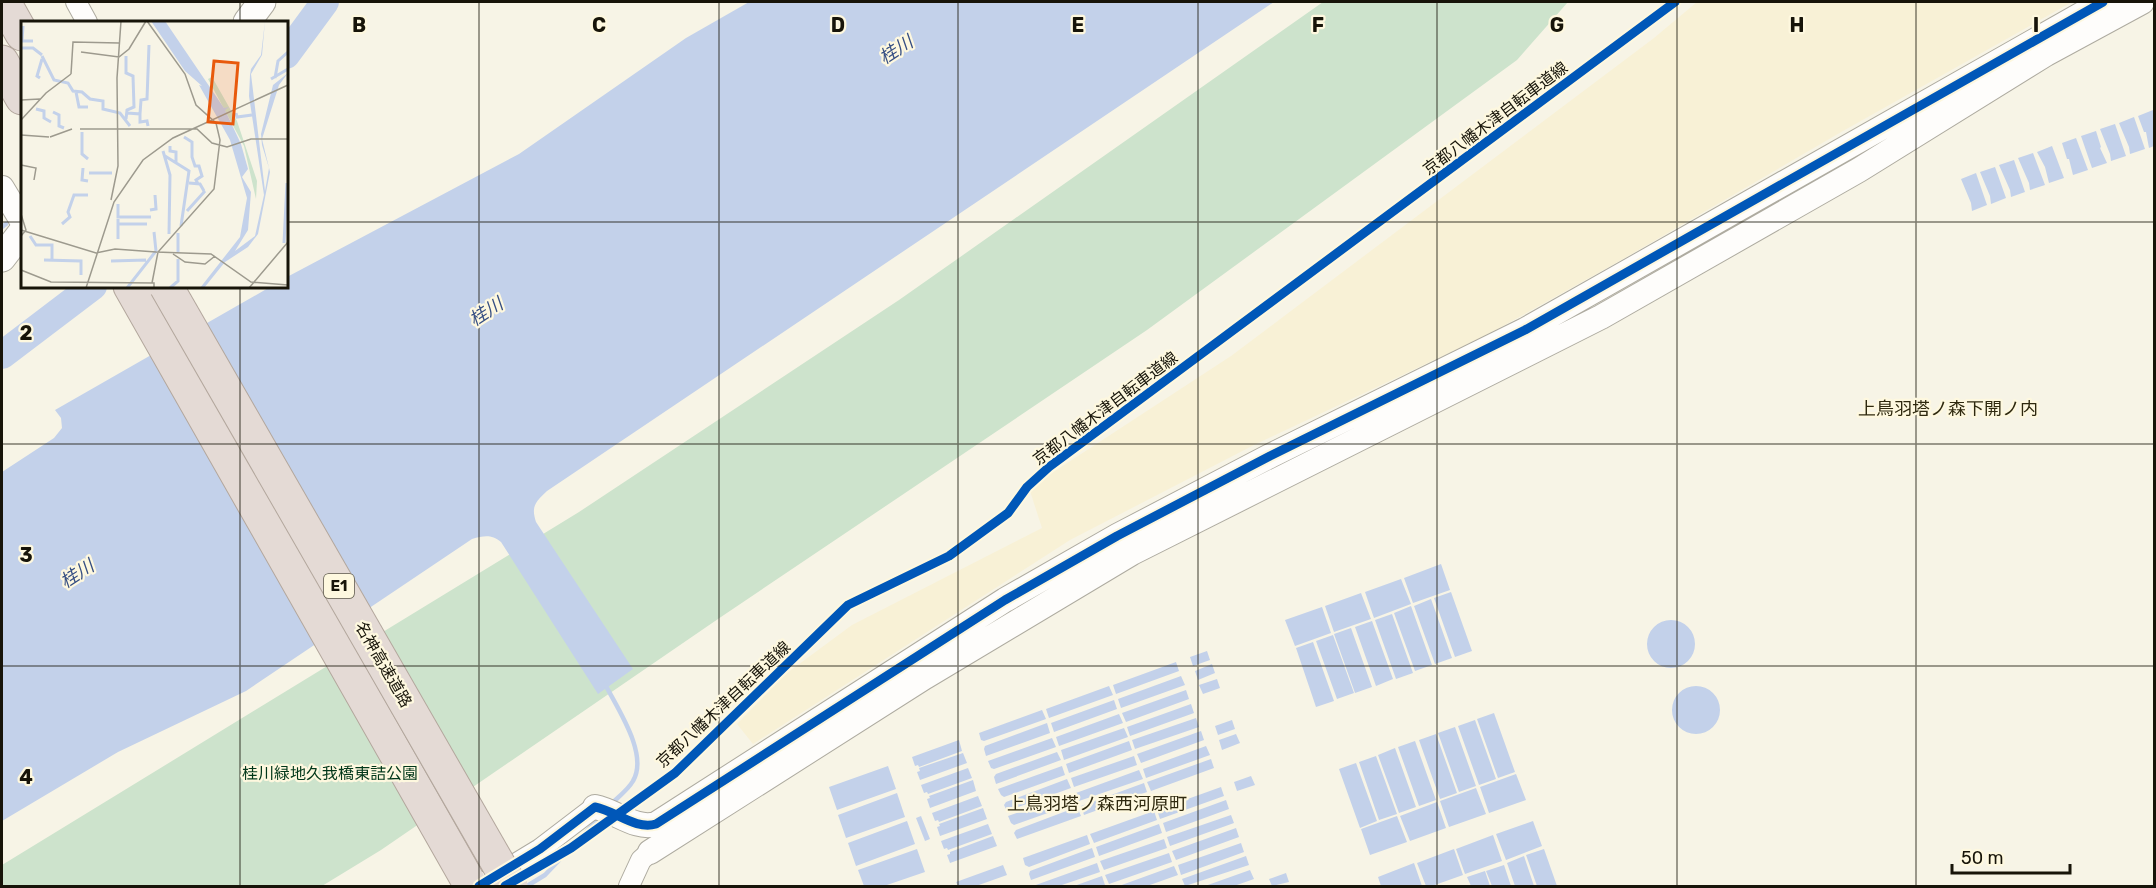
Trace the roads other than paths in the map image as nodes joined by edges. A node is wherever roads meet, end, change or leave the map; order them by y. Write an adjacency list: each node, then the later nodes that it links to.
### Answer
1 (4, 2): 8 (highway)
2 (76, 2): 6 (street)
3 (262, 2): 7 (main road)
4 (2103, 2): 17 (street)
5 (2142, 2): 18 (street)
6 (86, 21)
7 (248, 21)
8 (21, 32)
9 (2, 62): 10 (highway)
10 (21, 96)
11 (2, 188): 12 (street)
12 (21, 219)
13 (21, 233): 14 (main road)
14 (2, 258)
15 (131, 288): 21 (highway, 名神高速道路 / E1)
16 (167, 288): 23 (highway, 名神高速道路 / E1, bridge)
17 (1270, 456): 18 (street); 19 (street)
18 (1281, 477): 20 (street)
19 (595, 807): 22 (street)
20 (650, 852): 24 (street)
21 (471, 886)
22 (479, 886)
23 (511, 886)
24 (629, 886)

